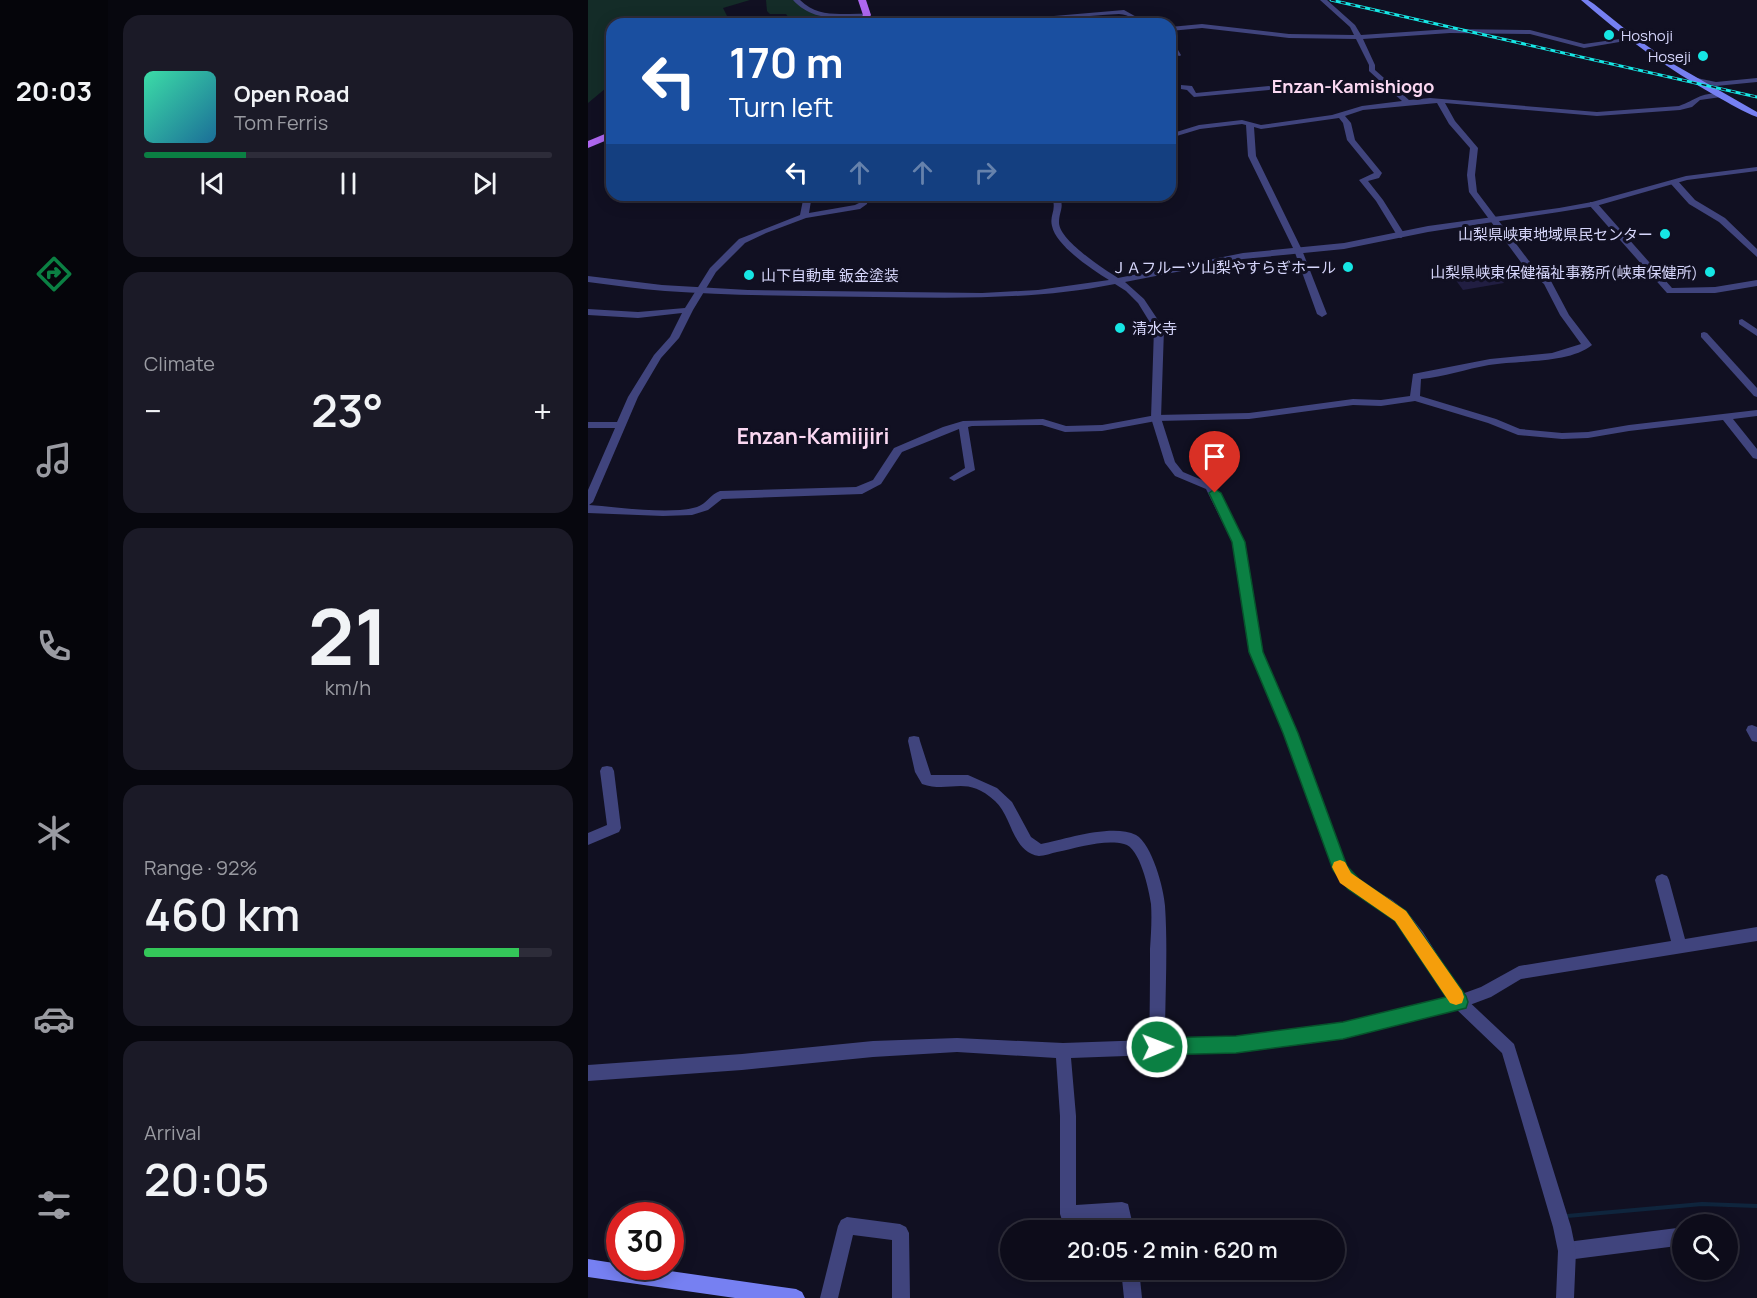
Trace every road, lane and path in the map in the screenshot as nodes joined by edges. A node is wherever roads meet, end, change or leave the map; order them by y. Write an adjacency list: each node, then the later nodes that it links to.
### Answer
1 (796, 0): 5 (street)
2 (862, 0): 5 (main road)
3 (1323, 0): 11 (street)
4 (1584, 0): 12 (main road)
5 (867, 15): 6 (main road); 7 (street)
6 (865, 18)
7 (870, 18)
8 (1053, 18): 9 (street)
9 (1135, 18)
10 (1176, 28): 11 (street)
11 (1357, 37): 12 (street); 21 (street)
12 (1634, 39): 15 (main road)
13 (1176, 52): 14 (street)
14 (1178, 55)
15 (1692, 79): 16 (street); 19 (main road)
16 (1757, 80)
17 (1184, 87): 18 (street)
18 (1269, 88)
19 (1718, 94): 20 (street); 23 (main road)
20 (1440, 100): 21 (street); 35 (street)
21 (1407, 102): 22 (street)
22 (1340, 114): 24 (street); 36 (street)
23 (1757, 115)
24 (1250, 125): 25 (street); 37 (street)
25 (1176, 134)
26 (606, 137): 27 (main road)
27 (588, 145)
28 (1757, 170): 29 (street)
29 (1674, 182): 33 (street); 38 (street)
30 (807, 201): 34 (street)
31 (863, 201): 34 (street)
32 (1058, 201): 40 (street)
33 (1593, 204): 35 (street); 41 (street)
34 (804, 216): 42 (street)
35 (1493, 220): 36 (street); 50 (street)
36 (1401, 235): 37 (street)
37 (1298, 250): 40 (street); 45 (street)
38 (1757, 254)
39 (588, 279): 42 (street)
40 (1117, 281): 42 (street); 53 (street)
41 (1757, 283)
42 (701, 291): 43 (street)
43 (688, 310): 44 (street); 56 (street)
44 (588, 312)
45 (1322, 314)
46 (1742, 322): 47 (street)
47 (1757, 333)
48 (1704, 335): 49 (street)
49 (1757, 394)
50 (1415, 399): 52 (street); 53 (street)
51 (1757, 413): 52 (street)
52 (1725, 416): 57 (street)
53 (1156, 418): 54 (street); 67 (street)
54 (963, 424): 58 (street); 60 (street)
55 (588, 425): 56 (street)
56 (620, 425): 59 (street)
57 (1757, 456)
58 (954, 478)
59 (588, 502)
60 (588, 509)
61 (914, 741): 68 (street)
62 (607, 771): 63 (street)
63 (588, 839)
64 (1662, 880): 66 (street)
65 (1757, 934): 66 (street)
66 (1679, 946): 67 (street)
67 (1460, 1002): 68 (street); 73 (street)
68 (1157, 1047): 69 (street)
69 (1063, 1051): 70 (street); 71 (street)
70 (588, 1073)
71 (1124, 1220)
72 (1672, 1238): 73 (street)
73 (1567, 1251): 80 (street)
74 (588, 1268): 76 (main road)
75 (1131, 1280): 79 (street)
76 (796, 1298)
77 (829, 1298): 78 (street)
78 (901, 1298)
79 (1132, 1298)
80 (1565, 1298)

